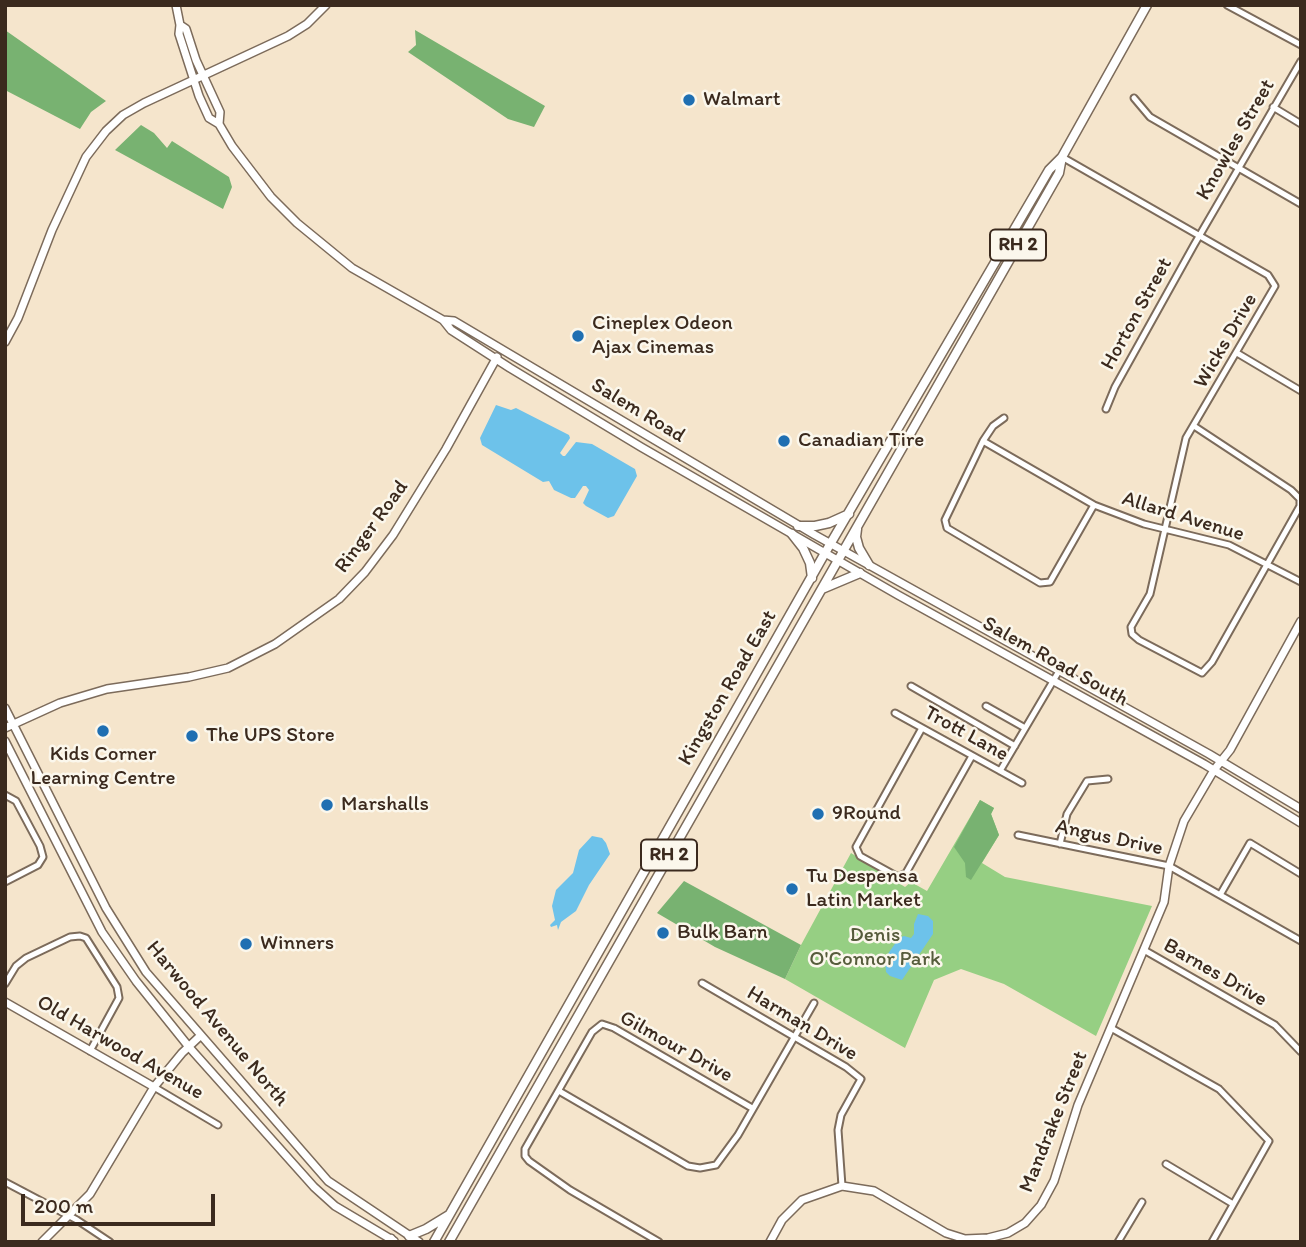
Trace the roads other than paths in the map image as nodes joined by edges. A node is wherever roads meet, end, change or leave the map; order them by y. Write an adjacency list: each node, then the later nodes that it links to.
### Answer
1 (176, 5): 5 (main road, Salem Road)
2 (326, 5): 8 (main road)
3 (1147, 5): 14 (main road, Kingston Road East / RH 2)
4 (1227, 5): 6 (street)
5 (180, 25): 8 (main road, Salem Road); 9 (main road, Salem Road)
6 (1301, 45)
7 (1301, 61): 11 (street, Knowles Street)
8 (202, 75): 9 (main road); 12 (main road, Salem Road)
9 (194, 79): 12 (main road, Salem Road); 19 (main road)
10 (1134, 98): 15 (street)
11 (1273, 107): 13 (street); 15 (street, Knowles Street)
12 (219, 124): 18 (main road, Salem Road)
13 (1301, 124)
14 (1062, 157): 17 (street, Wicks Drive); 29 (main road, Kingston Road East / RH 2); 31 (main road, Kingston Road East / RH 2)
15 (1238, 168): 16 (street); 17 (street, Knowles Street)
16 (1301, 204)
17 (1199, 235): 21 (street, Wicks Drive); 24 (street, Horton Street)
18 (443, 320): 20 (main road, Salem Road); 22 (main road, Salem Road)
19 (5, 342)
20 (502, 350): 22 (main road, Ringer Road); 30 (main road, Salem Road)
21 (1237, 353): 23 (street); 26 (street, Wicks Drive)
22 (496, 359): 33 (main road, Salem Road); 52 (main road, Ringer Road)
23 (1301, 391)
24 (1106, 409)
25 (1004, 418): 27 (street)
26 (1194, 426): 32 (street, Wicks Drive); 39 (street)
27 (983, 441): 28 (street, Allard Avenue); 28 (street)
28 (1094, 505): 32 (street, Allard Avenue)
29 (849, 514): 30 (main road); 35 (main road, Kingston Road East / RH 2)
30 (798, 526): 34 (main road, Salem Road)
31 (857, 526): 36 (main road, Kingston Road East / RH 2); 40 (main road)
32 (1166, 528): 39 (street, Allard Avenue); 39 (street, Wicks Drive)
33 (792, 534): 37 (main road, Salem Road South); 42 (main road)
34 (815, 536): 35 (main road, Salem Road South)
35 (831, 544): 36 (main road, Salem Road South); 37 (main road, Kingston Road East / RH 2)
36 (843, 551): 38 (main road, Kingston Road East / RH 2); 40 (main road, Salem Road South)
37 (825, 553): 38 (main road, Salem Road South); 42 (main road, Kingston Road East / RH 2)
38 (838, 561): 41 (main road, Salem Road South); 44 (main road, Kingston Road East / RH 2)
39 (1267, 563): 43 (street, Allard Avenue)
40 (869, 565): 46 (main road, Salem Road South)
41 (860, 573): 44 (main road); 47 (main road, Salem Road South)
42 (812, 578): 95 (main road, Kingston Road East / RH 2)
43 (1301, 582)
44 (822, 589): 96 (main road, Kingston Road East / RH 2)
45 (1301, 621): 59 (main road, Mandrake Street)
46 (1059, 671): 47 (street); 59 (main road, Salem Road South)
47 (1053, 682): 55 (street); 61 (main road, Salem Road South)
48 (911, 687): 57 (street)
49 (986, 706): 55 (street)
50 (5, 708): 52 (main road, Harwood Avenue North)
51 (895, 713): 54 (street, Trott Lane)
52 (14, 724): 53 (main road, Ringer Road); 80 (main road, Harwood Avenue North)
53 (5, 728)
54 (922, 728): 58 (street, Trott Lane); 58 (street)
55 (1026, 728): 57 (street)
56 (5, 741): 82 (main road, Harwood Avenue North)
57 (1015, 746): 60 (street)
58 (972, 756): 60 (street, Trott Lane)
59 (1221, 761): 61 (main road, Mandrake Street); 65 (main road, Salem Road South)
60 (1000, 771): 63 (street, Trott Lane)
61 (1214, 771): 66 (main road, Salem Road South); 69 (main road, Mandrake Street)
62 (1108, 779): 68 (street)
63 (1022, 783)
64 (5, 795): 71 (street)
65 (1301, 809)
66 (1301, 823)
67 (1018, 835): 68 (street, Angus Drive)
68 (1060, 844): 69 (street, Angus Drive)
69 (1169, 866): 72 (street, Angus Drive); 74 (main road, Mandrake Street)
70 (1301, 874): 72 (street)
71 (5, 882)
72 (1220, 895): 73 (street, Angus Drive)
73 (1301, 941)
74 (1143, 950): 79 (main road, Mandrake Street); 84 (street, Barnes Drive)
75 (702, 983): 81 (street, Harman Drive)
76 (5, 984): 83 (street)
77 (5, 1002): 83 (main road, Old Harwood Avenue)
78 (814, 1003): 81 (street)
79 (1111, 1028): 93 (street); 98 (main road, Mandrake Street)
80 (200, 1036): 82 (main road); 97 (main road, Harwood Avenue North)
81 (795, 1036): 87 (street); 91 (street, Harman Drive)
82 (189, 1047): 85 (main road); 99 (main road, Harwood Avenue North)
83 (90, 1051): 85 (main road, Old Harwood Avenue)
84 (1301, 1052)
85 (154, 1087): 88 (street, Old Harwood Avenue); 94 (main road)
86 (559, 1091): 87 (street); 87 (street, Gilmour Drive); 106 (street, Gilmour Drive)
87 (752, 1108)
88 (218, 1125)
89 (1166, 1164): 93 (street)
90 (5, 1182): 94 (street)
91 (842, 1186): 98 (main road, Mandrake Street); 107 (main road, Mandrake Street)
92 (1142, 1202): 108 (street)
93 (1233, 1203): 109 (street)
94 (69, 1215): 100 (main road); 101 (street)
95 (449, 1215): 97 (main road); 103 (main road, Kingston Road East / RH 2)
96 (456, 1230): 104 (main road, Kingston Road East / RH 2); 105 (main road)
97 (409, 1236): 102 (main road, Harwood Avenue North)
98 (989, 1240)
99 (393, 1241)
100 (41, 1242)
101 (110, 1242)
102 (419, 1242)
103 (434, 1242)
104 (450, 1242)
105 (456, 1242)
106 (659, 1242)
107 (770, 1242)
108 (1118, 1242)
109 (1212, 1242)

